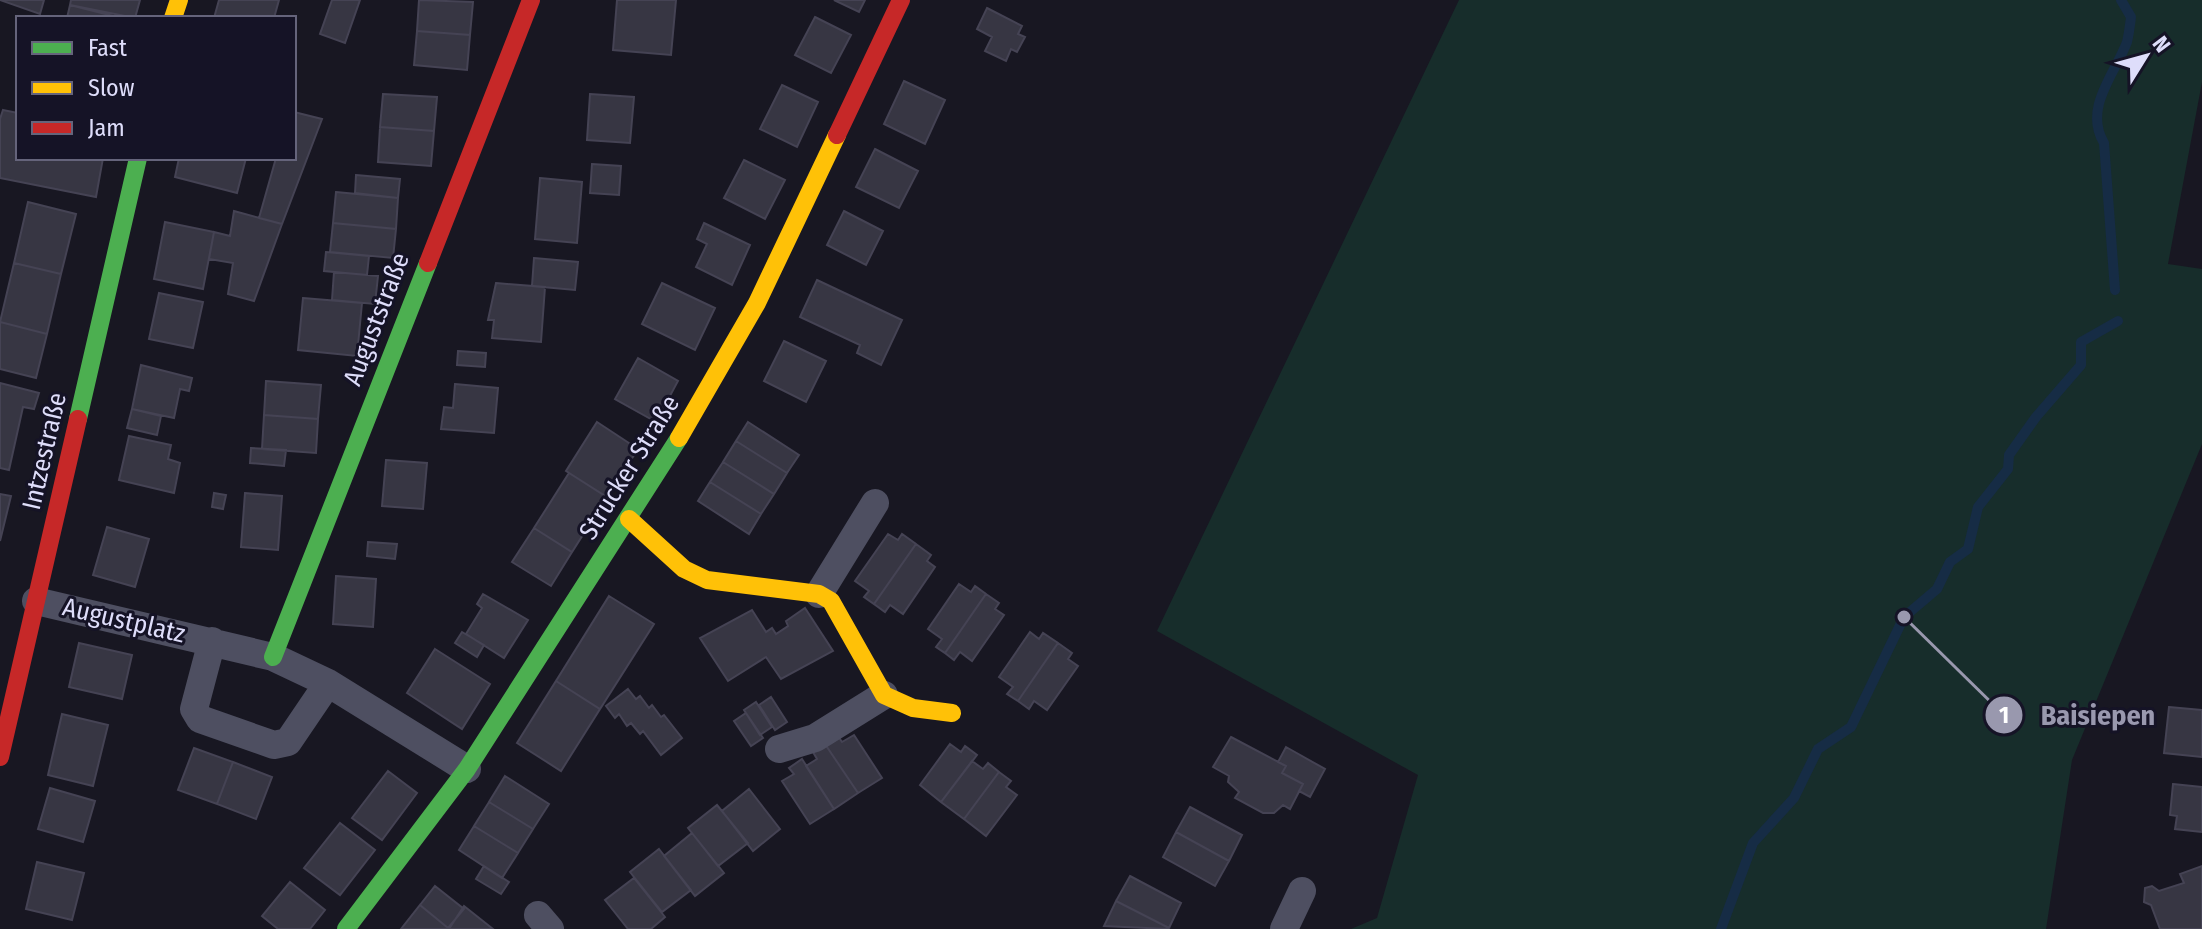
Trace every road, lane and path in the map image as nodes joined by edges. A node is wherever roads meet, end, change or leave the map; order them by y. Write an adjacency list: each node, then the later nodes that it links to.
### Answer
1 (531, 0): 9 (street, Auguststraße)
2 (901, 0): 5 (street, Strucker Straße)
3 (138, 160): 7 (street, Intzestraße)
4 (875, 503): 6 (street)
5 (629, 519): 6 (street); 15 (street, Strucker Straße)
6 (819, 594): 11 (street)
7 (36, 601): 8 (street, Augustplatz); 14 (street, Intzestraße)
8 (212, 641): 9 (street, Augustplatz); 10 (street, Augustplatz)
9 (273, 657): 10 (street, Augustplatz)
10 (328, 683): 15 (street, Augustplatz)
11 (884, 695): 12 (street); 13 (street)
12 (952, 713)
13 (779, 749)
14 (0, 757)
15 (467, 769): 17 (street, Strucker Straße)
16 (1302, 891): 18 (street)
17 (346, 929)
18 (1284, 929)

